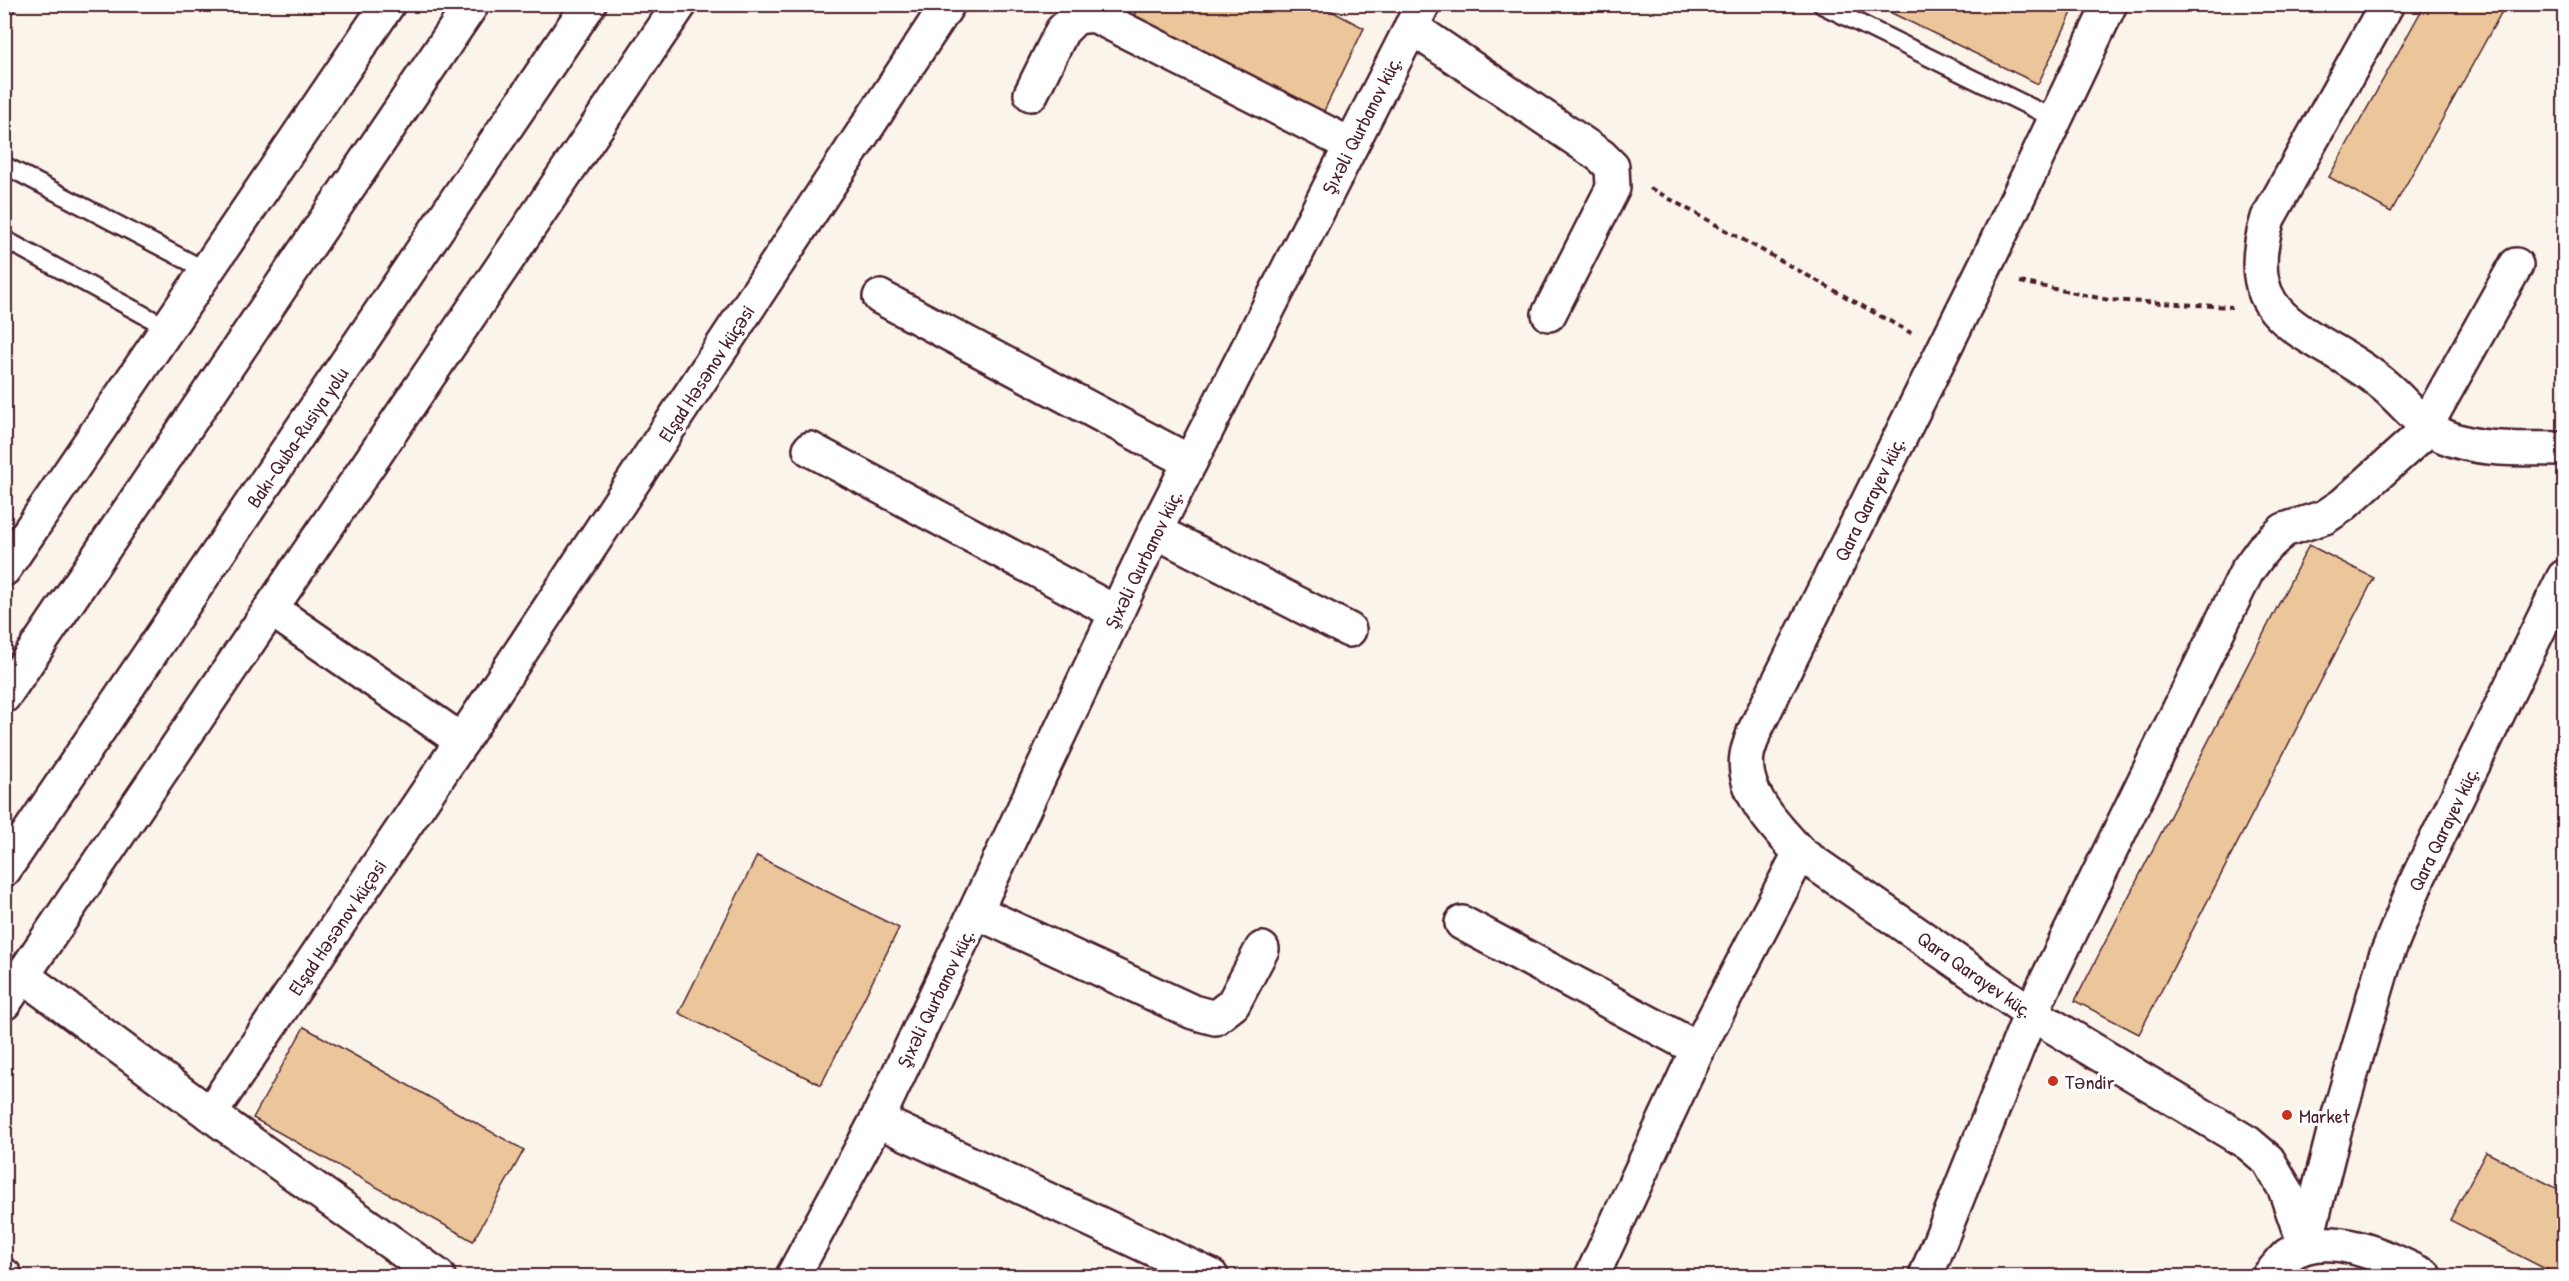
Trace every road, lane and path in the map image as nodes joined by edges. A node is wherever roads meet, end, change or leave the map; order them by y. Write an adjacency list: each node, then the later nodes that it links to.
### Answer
1 (388, 4): 17 (main road)
2 (472, 4): 34 (main road)
3 (590, 4): 37 (main road, Bakı-Quba-Rusiya yolu)
4 (680, 4): 31 (main road)
5 (948, 4): 35 (main road, Elşad Həsənov küçəsi)
6 (2110, 4): 11 (main road, Qara Qarayev küç.)
7 (2387, 4): 20 (main road)
8 (1822, 5): 11 (lane)
9 (1417, 16): 12 (main road, Şıxəli Qurbanov küç.); 14 (main road)
10 (1031, 94): 12 (main road)
11 (2055, 119): 18 (main road, Qara Qarayev küç.)
12 (1351, 145): 27 (main road, Şıxəli Qurbanov küç.)
13 (4, 165): 17 (lane)
14 (1612, 167): 21 (main road); 23 (path)
15 (4, 239): 22 (lane)
16 (2516, 265): 24 (main road)
17 (207, 271): 22 (main road)
18 (1981, 275): 20 (path); 23 (main road, Qara Qarayev küç.)
19 (880, 297): 27 (main road)
20 (2273, 309): 24 (main road)
21 (1549, 314)
22 (168, 328): 29 (main road)
23 (1943, 351): 36 (main road, Qara Qarayev küç.)
24 (2428, 429): 26 (main road); 43 (main road)
25 (810, 449): 32 (main road)
26 (2565, 449)
27 (1190, 462): 28 (main road, Şıxəli Qurbanov küç.)
28 (1155, 531): 32 (main road, Şıxəli Qurbanov küç.); 33 (main road)
29 (4, 569)
30 (2565, 577): 47 (main road, Qara Qarayev küç.)
31 (271, 609): 35 (main road); 41 (main road)
32 (1117, 613): 38 (main road, Şıxəli Qurbanov küç.)
33 (1349, 630)
34 (4, 696)
35 (462, 741): 45 (main road, Elşad Həsənov küçəsi)
36 (1800, 853): 43 (main road, Qara Qarayev küç.); 44 (main road)
37 (4, 870)
38 (977, 912): 40 (main road); 46 (main road, Şıxəli Qurbanov küç.)
39 (1462, 923): 44 (main road)
40 (1262, 949)
41 (23, 976): 42 (main road); 45 (main road)
42 (4, 1003)
43 (2031, 1013): 47 (main road, Qara Qarayev küç.); 52 (main road)
44 (1698, 1049): 51 (main road)
45 (210, 1114): 48 (main road)
46 (877, 1120): 49 (main road, Şıxəli Qurbanov küç.); 50 (main road)
47 (2305, 1246): 53 (main road); 54 (main road)
48 (438, 1276)
49 (793, 1276)
50 (1211, 1276)
51 (1592, 1276)
52 (1926, 1276)
53 (2269, 1276)
54 (2425, 1276)

